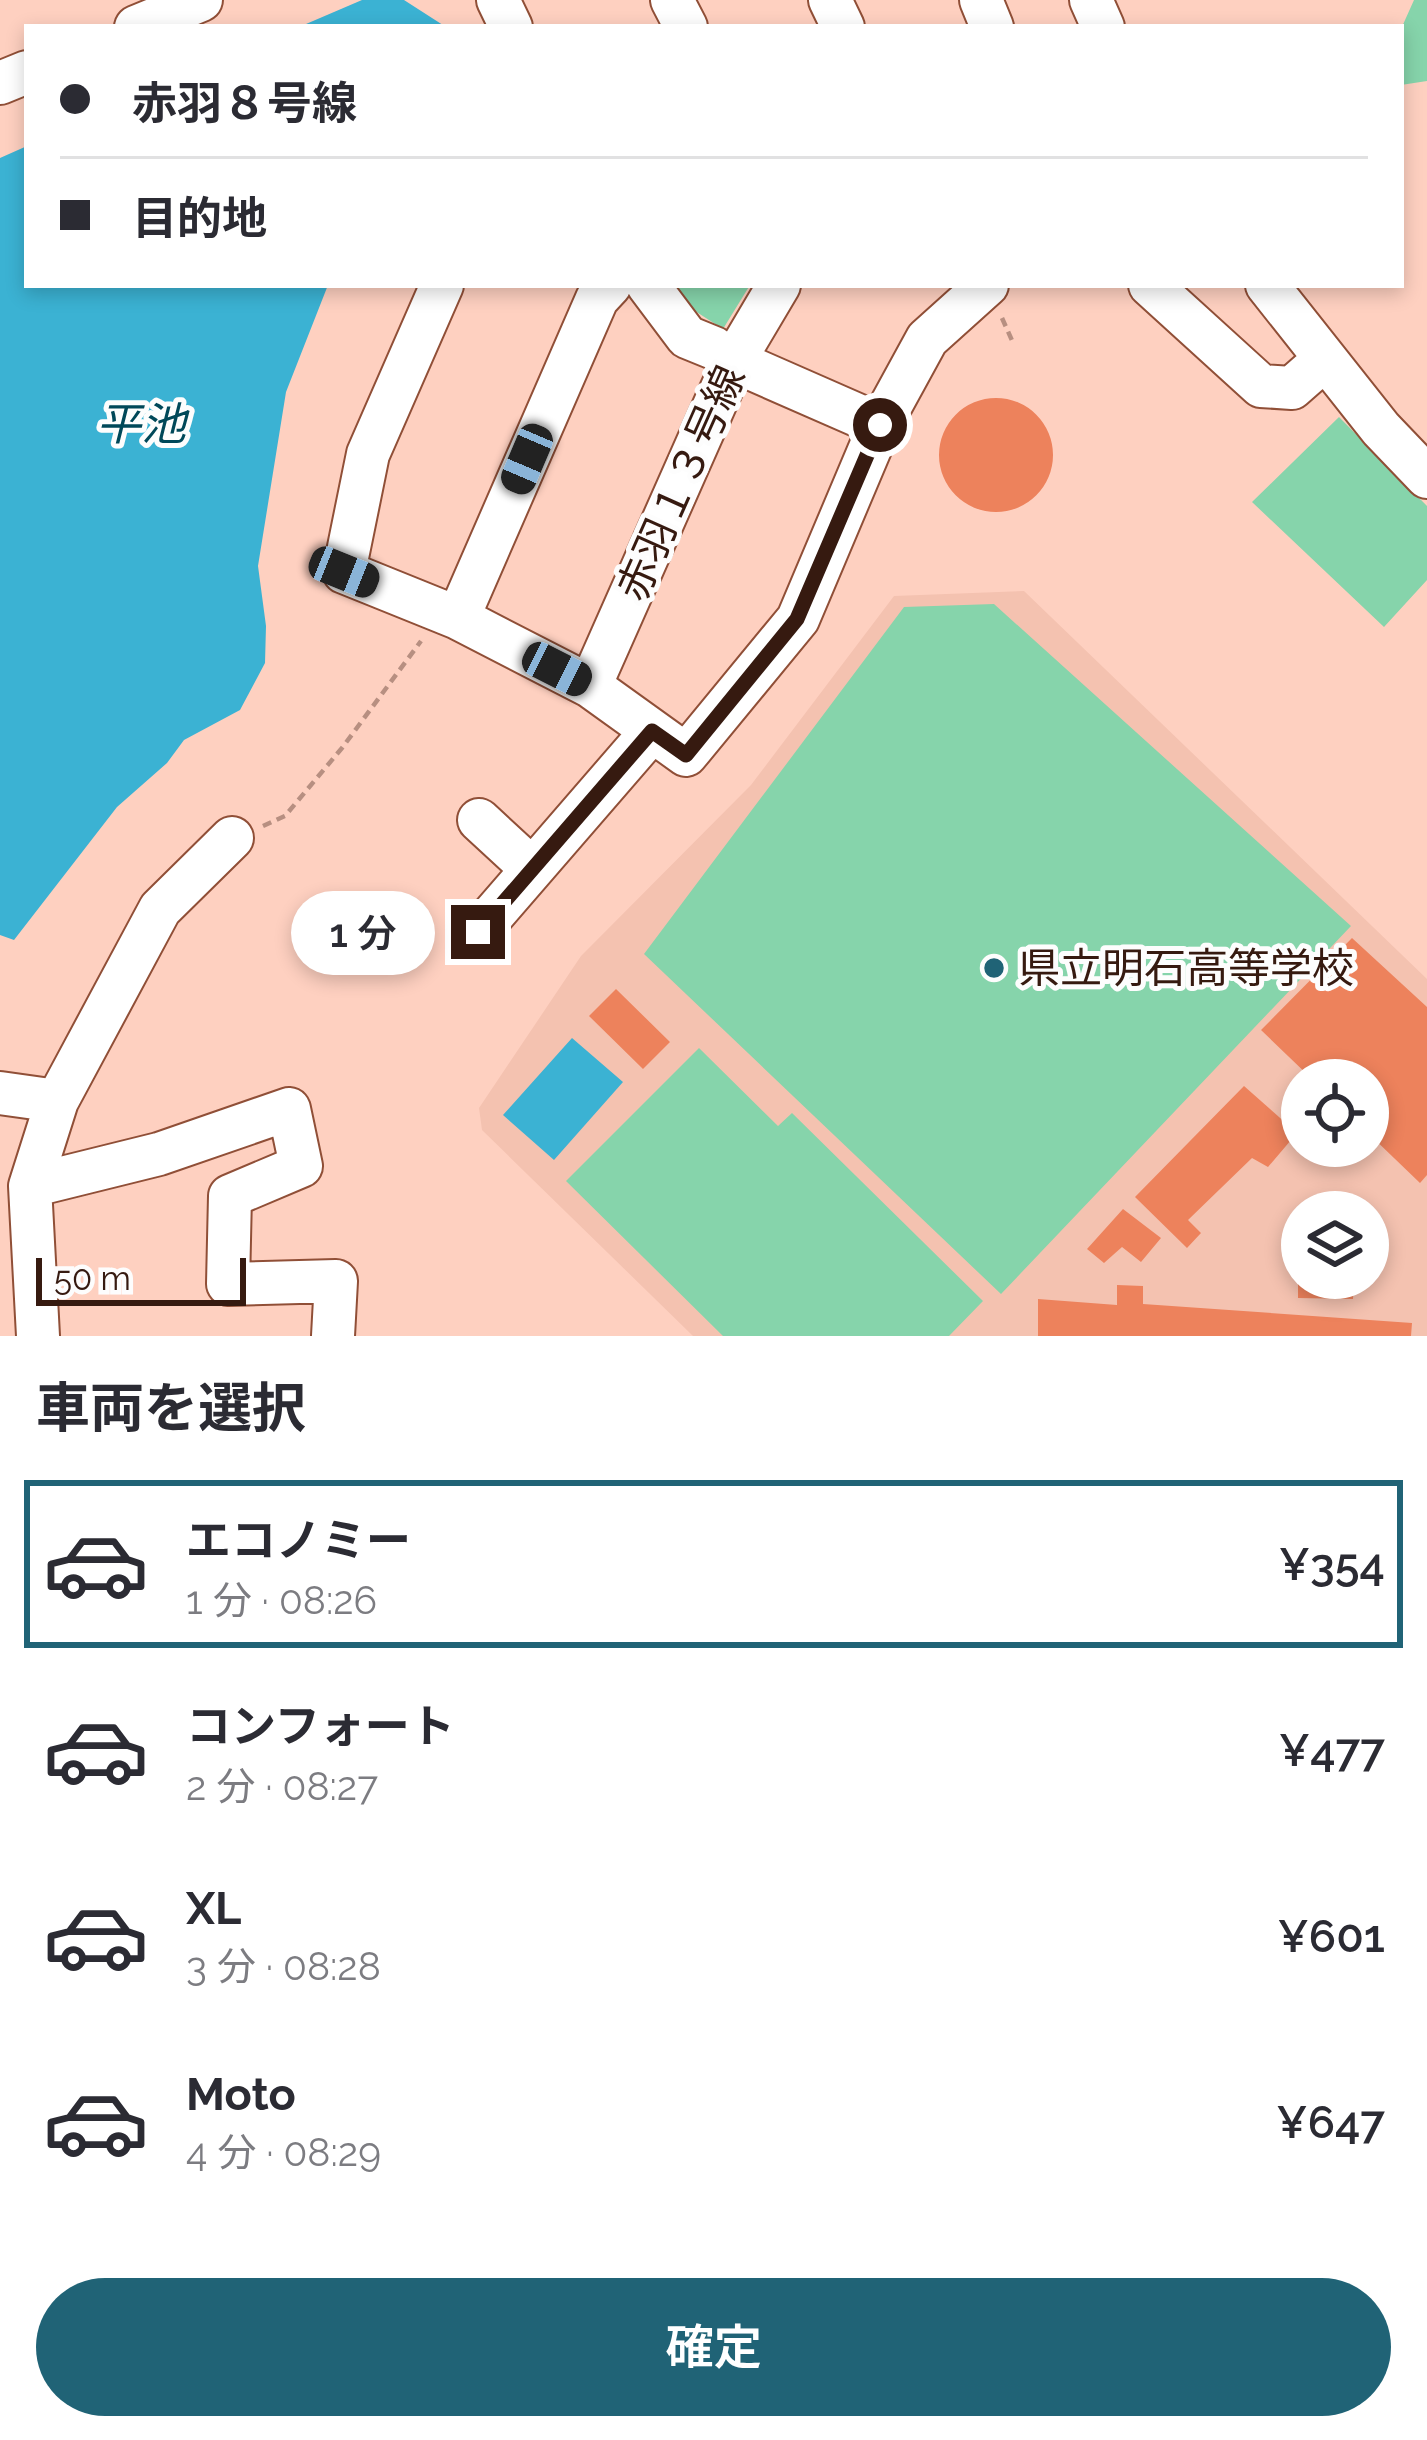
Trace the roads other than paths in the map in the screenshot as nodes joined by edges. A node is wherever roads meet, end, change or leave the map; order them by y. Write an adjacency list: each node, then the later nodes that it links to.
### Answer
1 (201, 0): 2 (street)
2 (143, 24)
3 (441, 288): 14 (street)
4 (607, 288): 14 (street)
5 (650, 288): 11 (street)
6 (777, 288): 11 (street, 赤羽１３号線)
7 (984, 288): 12 (street)
8 (1153, 288): 10 (street)
9 (1269, 288): 10 (street)
10 (1325, 359): 13 (street)
11 (734, 362): 12 (street); 15 (street, 赤羽１３号線)
12 (880, 425): 16 (street)
13 (1427, 477)
14 (450, 615): 15 (street)
15 (590, 686): 16 (street)
16 (652, 731): 19 (street)
17 (479, 820): 19 (street)
18 (232, 838): 22 (street)
19 (532, 869): 20 (street)
20 (478, 932)
21 (0, 1094): 22 (street)
22 (57, 1101): 23 (street)
23 (30, 1186): 24 (street); 25 (street)
24 (38, 1336)
25 (333, 1336)

